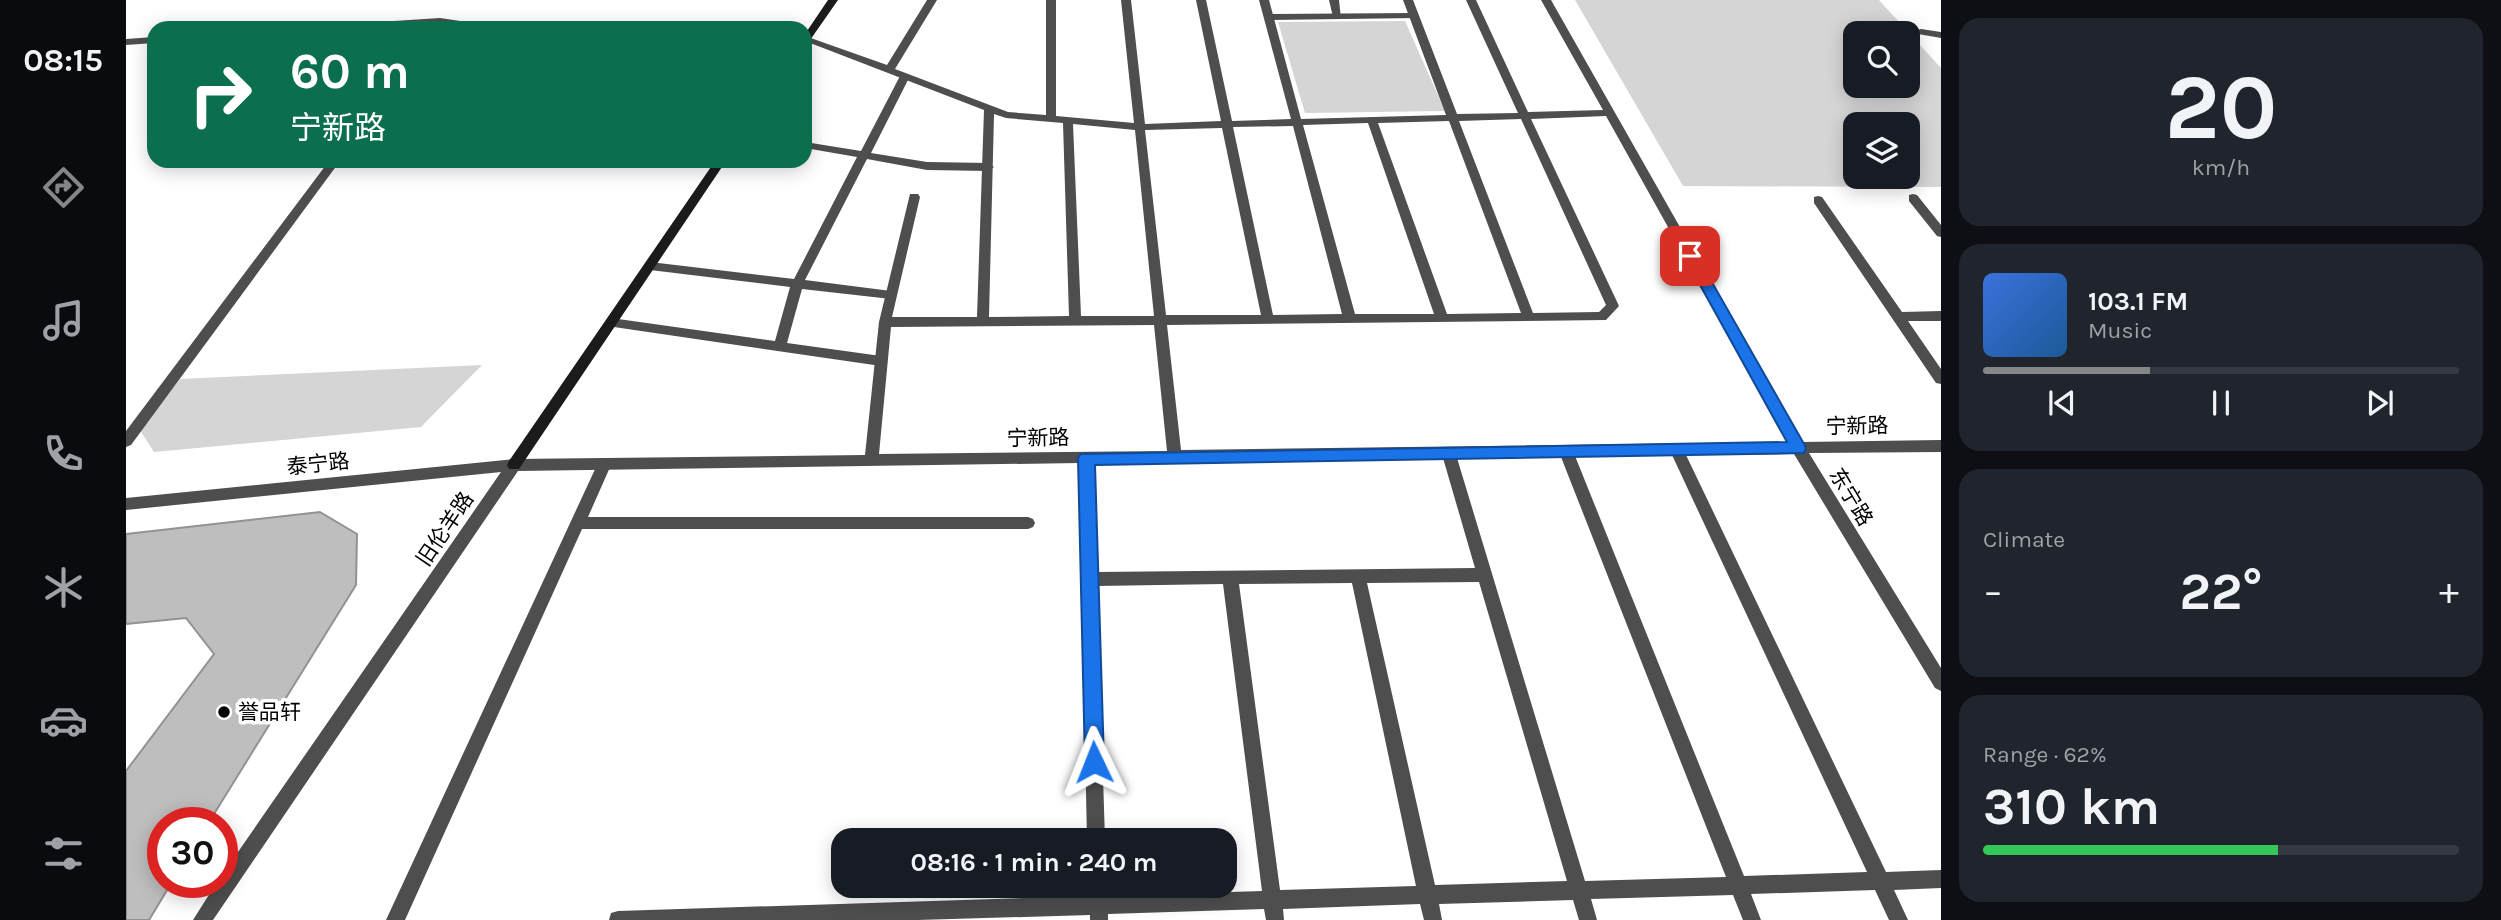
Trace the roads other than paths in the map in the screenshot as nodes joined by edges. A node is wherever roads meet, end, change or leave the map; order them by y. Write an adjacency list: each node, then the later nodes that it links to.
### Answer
1 (833, 0): 14 (street)
2 (932, 0): 20 (street)
3 (1051, 0): 26 (street)
4 (1126, 0): 31 (street)
5 (1201, 0): 30 (street)
6 (1264, 0): 12 (street)
7 (1334, 0): 13 (street)
8 (1408, 0): 11 (street)
9 (1471, 0): 24 (street)
10 (1546, 0): 23 (street, 东宁路)
11 (1414, 16): 13 (street); 25 (street)
12 (1269, 17): 13 (street); 29 (street)
13 (1338, 17)
14 (812, 31)
15 (1921, 33): 16 (street)
16 (1941, 35)
17 (147, 40): 18 (street)
18 (126, 42)
19 (812, 42): 20 (street)
20 (888, 70): 21 (street)
21 (905, 76): 22 (street); 33 (street)
22 (989, 109): 26 (street); 34 (street)
23 (1609, 113): 24 (street); 60 (street, 东宁路)
24 (1524, 115): 25 (street); 47 (street)
25 (1452, 117): 27 (street); 47 (street)
26 (1051, 119): 28 (street)
27 (1372, 120): 29 (street); 46 (street)
28 (1068, 121): 31 (street); 52 (street)
29 (1297, 122): 30 (street); 48 (street)
30 (1227, 124): 31 (street); 50 (street)
31 (1139, 127): 49 (street)
32 (812, 146): 33 (street)
33 (864, 155): 34 (street); 42 (street)
34 (988, 167): 51 (street)
35 (330, 168): 58 (street)
36 (716, 168): 41 (street, 旧伦羊路)
37 (914, 197): 43 (street)
38 (1913, 198): 40 (street)
39 (1818, 200): 45 (street)
40 (1941, 233)
41 (650, 266): 42 (street); 54 (street, 旧伦羊路)
42 (797, 284): 43 (street); 55 (street)
43 (891, 295): 53 (street)
44 (1941, 316): 45 (street)
45 (1899, 317): 57 (street)
46 (1442, 318): 47 (street); 48 (street)
47 (1529, 318)
48 (1350, 319): 50 (street)
49 (1160, 320): 50 (street); 52 (street); 64 (street)
50 (1268, 320)
51 (983, 321): 52 (street); 53 (street)
52 (1075, 321)
53 (885, 322): 56 (street)
54 (611, 323): 55 (street); 67 (street, 旧伦羊路)
55 (780, 347): 56 (street)
56 (881, 361): 66 (street)
57 (1941, 379)
58 (126, 441)
59 (1941, 446): 60 (street, 宁新路)
60 (1798, 448): 61 (street, 宁新路); 76 (street, 东宁路)
61 (1677, 450): 62 (street, 宁新路); 79 (street)
62 (1566, 452): 63 (street, 宁新路); 80 (street)
63 (1448, 453): 64 (street, 宁新路); 72 (street)
64 (1175, 457): 65 (street, 宁新路)
65 (1086, 458): 66 (street, 宁新路); 75 (street)
66 (871, 461): 68 (street, 宁新路)
67 (514, 465): 68 (street, 宁新路); 69 (street, 泰宁路); 85 (street, 旧伦羊路)
68 (604, 465): 70 (street)
69 (126, 504)
70 (578, 523): 71 (street); 86 (street)
71 (1028, 523)
72 (1484, 575): 73 (street); 81 (street)
73 (1358, 576): 74 (street); 82 (street)
74 (1230, 577): 75 (street); 83 (street)
75 (1089, 579): 77 (street)
76 (1941, 682)
77 (1097, 828)
78 (1941, 879): 79 (street)
79 (1880, 881): 80 (street); 92 (street)
80 (1738, 885): 81 (street); 91 (street)
81 (1579, 891): 82 (street); 90 (street)
82 (1428, 895): 83 (street); 89 (street)
83 (1272, 900): 84 (street); 88 (street)
84 (1098, 913): 87 (street)
85 (202, 920)
86 (395, 920)
87 (618, 920)
88 (1275, 920)
89 (1433, 920)
90 (1588, 920)
91 (1752, 920)
92 (1899, 920)

